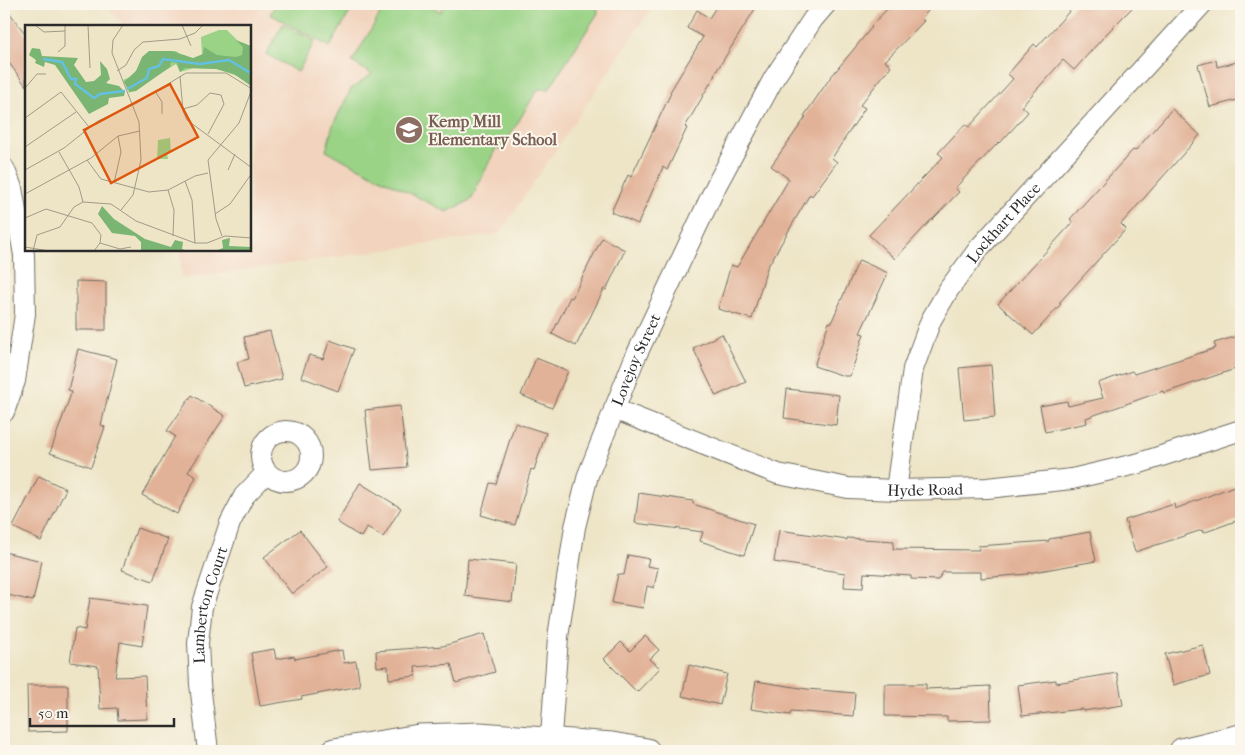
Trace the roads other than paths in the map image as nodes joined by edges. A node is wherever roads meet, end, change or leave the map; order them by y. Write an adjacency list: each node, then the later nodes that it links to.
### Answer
1 (826, 4): 5 (street, Lovejoy Street)
2 (1202, 4): 8 (street, Lockhart Place)
3 (4, 168): 4 (street)
4 (4, 408)
5 (614, 409): 8 (street, Hyde Road); 11 (street, Lovejoy Street)
6 (1241, 430): 8 (street, Hyde Road)
7 (266, 473): 12 (street, Lamberton Court)
8 (896, 490)
9 (1241, 737): 15 (street)
10 (468, 744): 11 (street); 13 (street)
11 (550, 746): 14 (street)
12 (208, 751)
13 (334, 751)
14 (647, 751)
15 (1182, 751)

